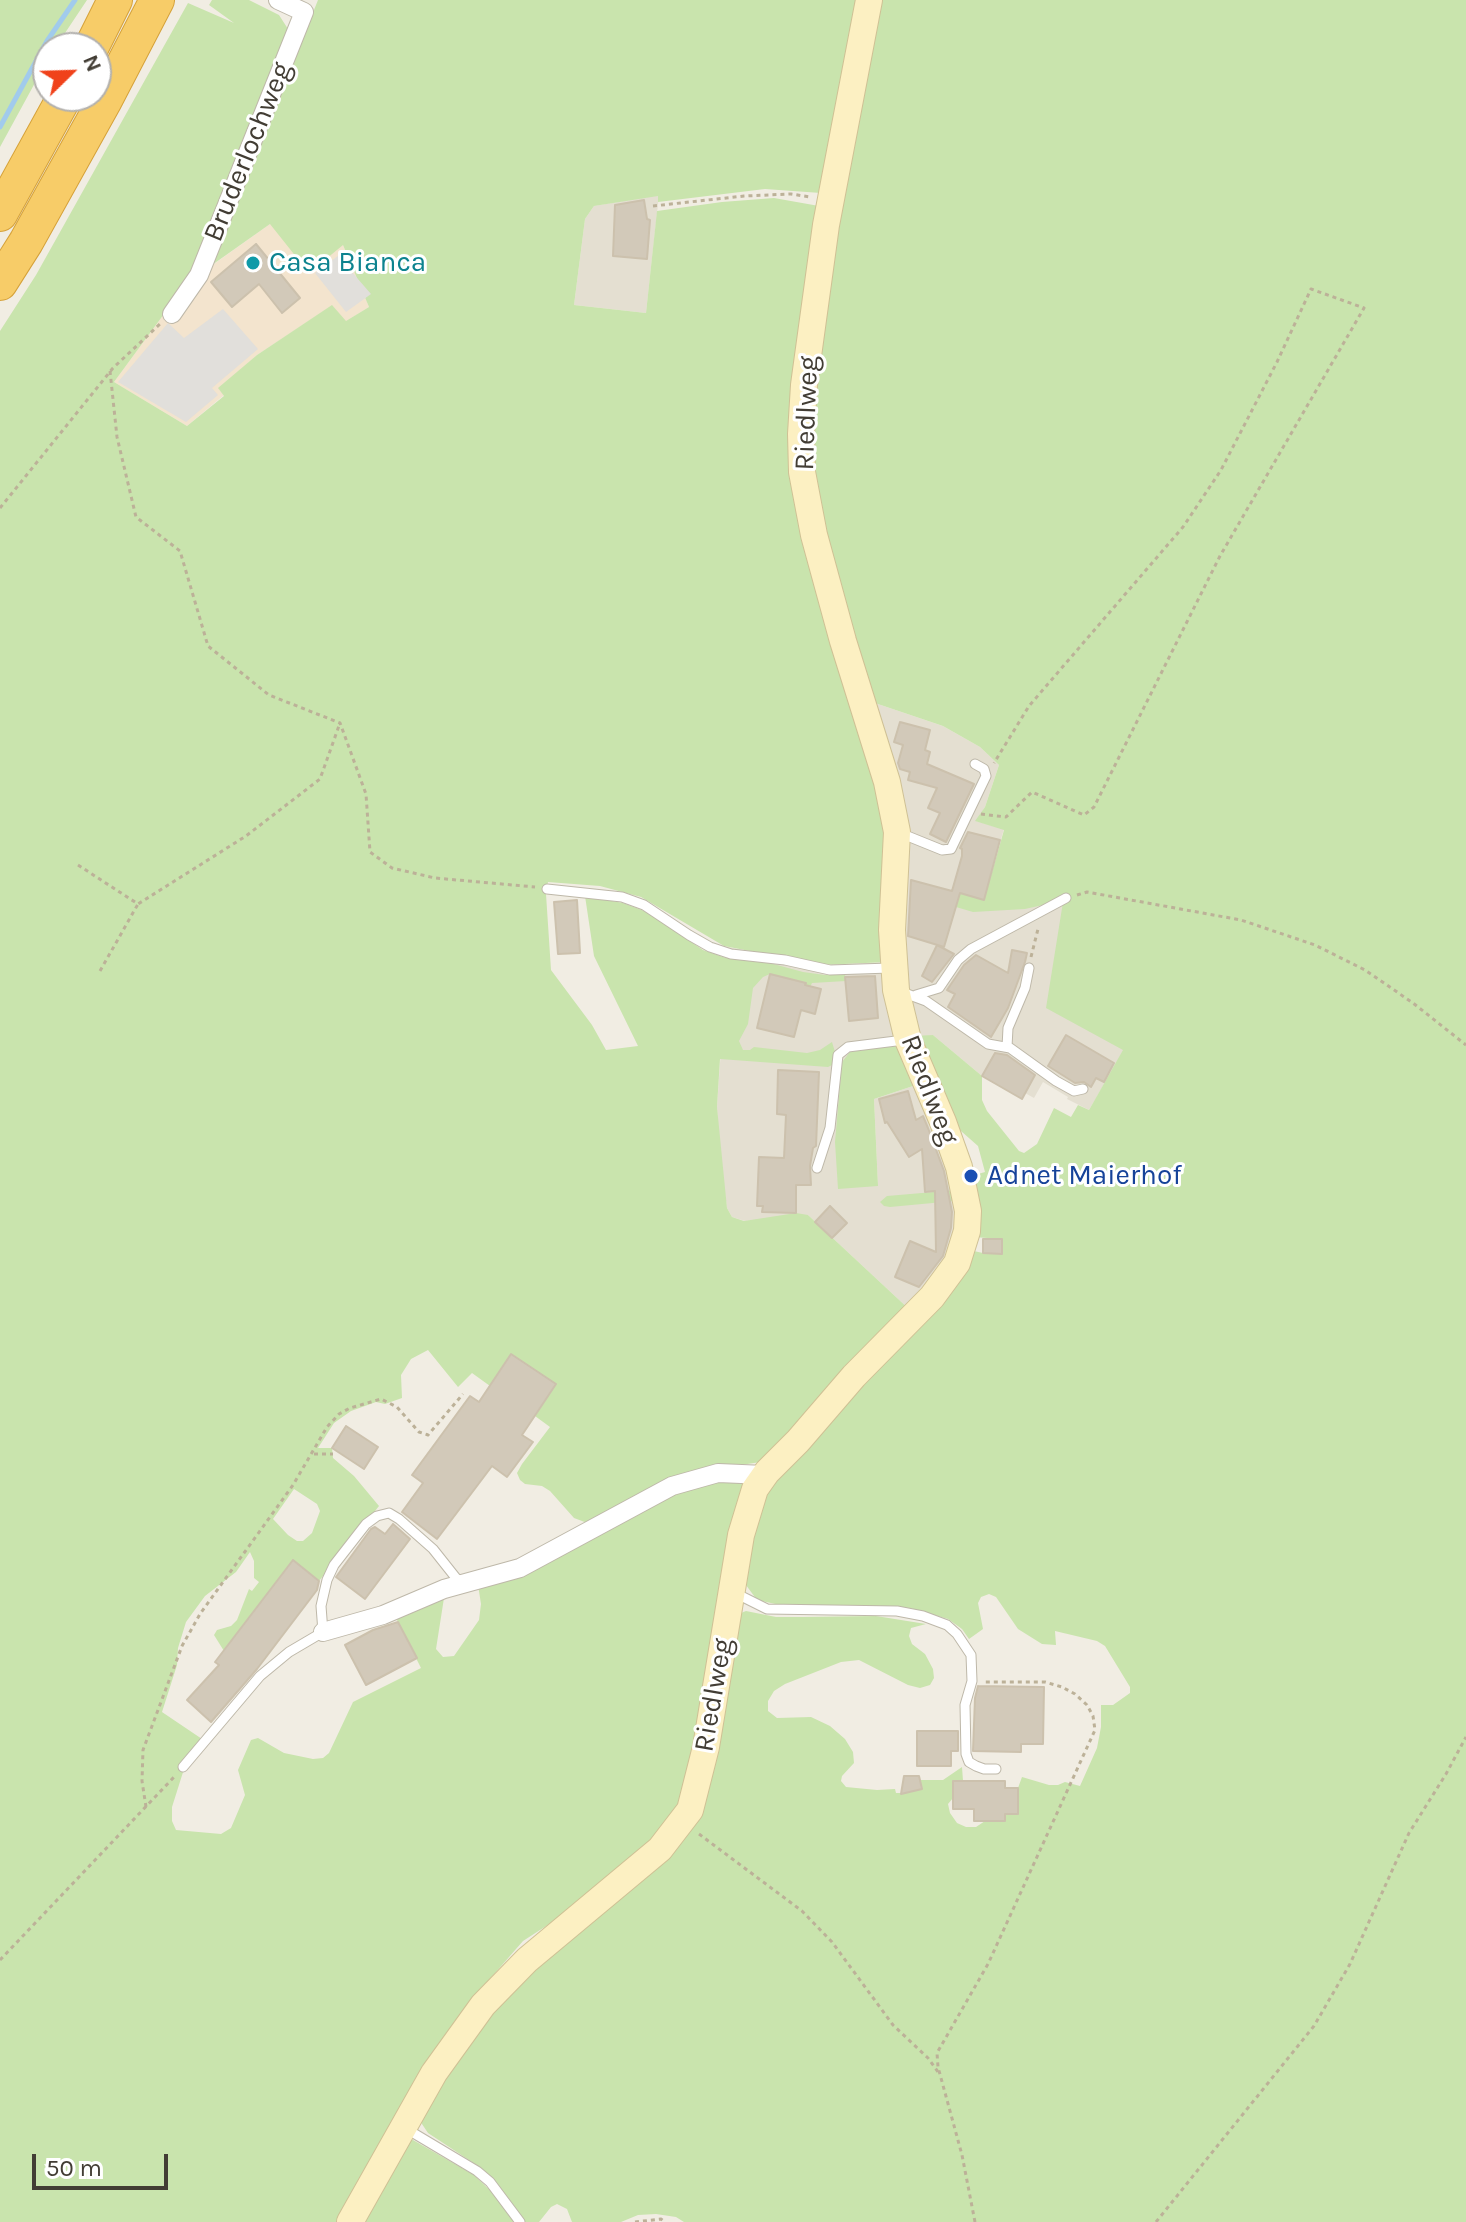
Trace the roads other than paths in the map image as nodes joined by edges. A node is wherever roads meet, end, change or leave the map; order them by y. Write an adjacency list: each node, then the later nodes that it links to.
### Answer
1 (115, 0): 6 (highway)
2 (157, 0): 9 (highway)
3 (278, 0): 5 (street, Bruderlochweg)
4 (869, 0): 12 (street, Riedlweg)
5 (306, 6): 10 (street, Bruderlochweg)
6 (99, 32)
7 (56, 112): 8 (highway)
8 (0, 214)
9 (0, 283)
10 (172, 314)
11 (975, 764): 12 (lane)
12 (897, 832): 16 (street, Riedlweg)
13 (547, 889): 16 (lane)
14 (1066, 898): 16 (lane)
15 (1029, 968): 18 (lane)
16 (902, 984): 17 (street, Riedlweg); 18 (lane)
17 (908, 1040): 20 (lane); 21 (street, Riedlweg)
18 (1007, 1047): 19 (lane)
19 (1083, 1089)
20 (817, 1168)
21 (765, 1475): 22 (street); 23 (street, Riedlweg)
22 (464, 1583): 24 (street); 24 (lane)
23 (733, 1591): 26 (lane); 27 (street, Riedlweg)
24 (323, 1632): 25 (lane)
25 (183, 1767)
26 (996, 1769)
27 (403, 2126): 28 (street, Riedlweg); 29 (lane)
28 (350, 2222)
29 (520, 2222)

